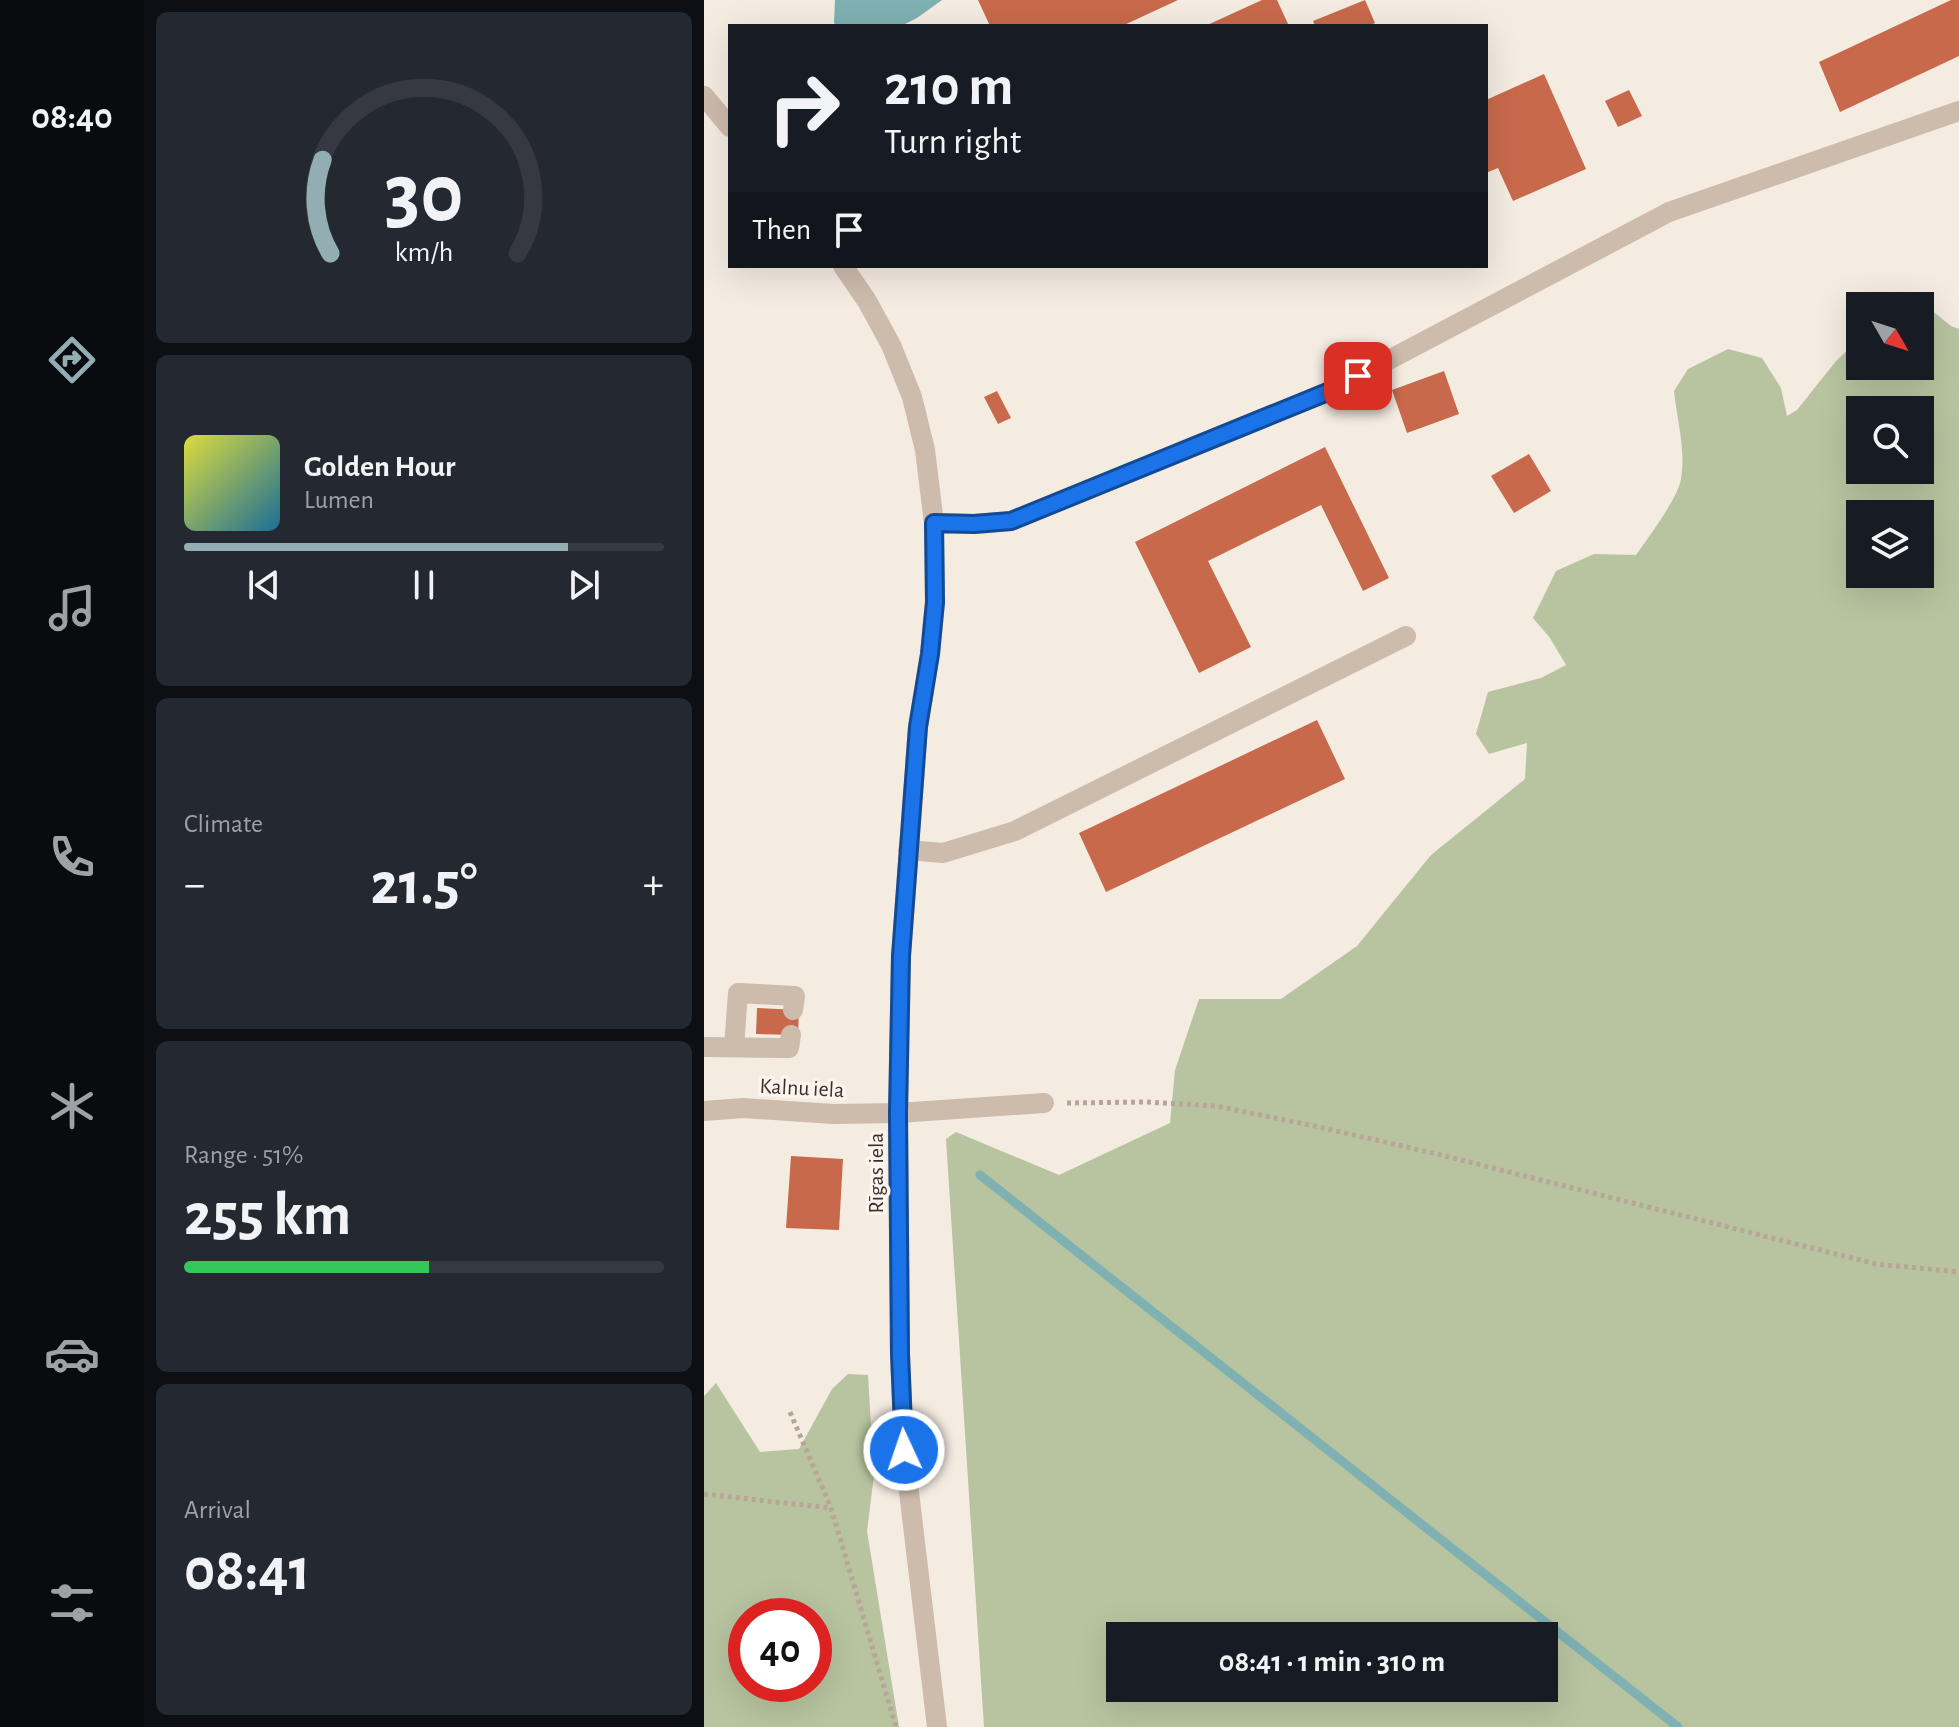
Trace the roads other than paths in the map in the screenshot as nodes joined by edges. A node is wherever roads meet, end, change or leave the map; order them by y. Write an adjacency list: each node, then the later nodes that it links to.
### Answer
1 (704, 96): 3 (street)
2 (1959, 111): 5 (street)
3 (728, 125)
4 (844, 268): 5 (street, Rīgas iela)
5 (934, 523): 7 (street, Rīgas iela)
6 (1406, 636): 7 (street)
7 (908, 850): 14 (street, Rīgas iela)
8 (793, 1010): 11 (street)
9 (791, 1035): 11 (street)
10 (704, 1047): 11 (street)
11 (734, 1047)
12 (1044, 1103): 14 (street, Kalnu iela)
13 (704, 1111): 14 (street, Kalnu iela)
14 (898, 1113): 15 (street, Rīgas iela)
15 (937, 1727)

